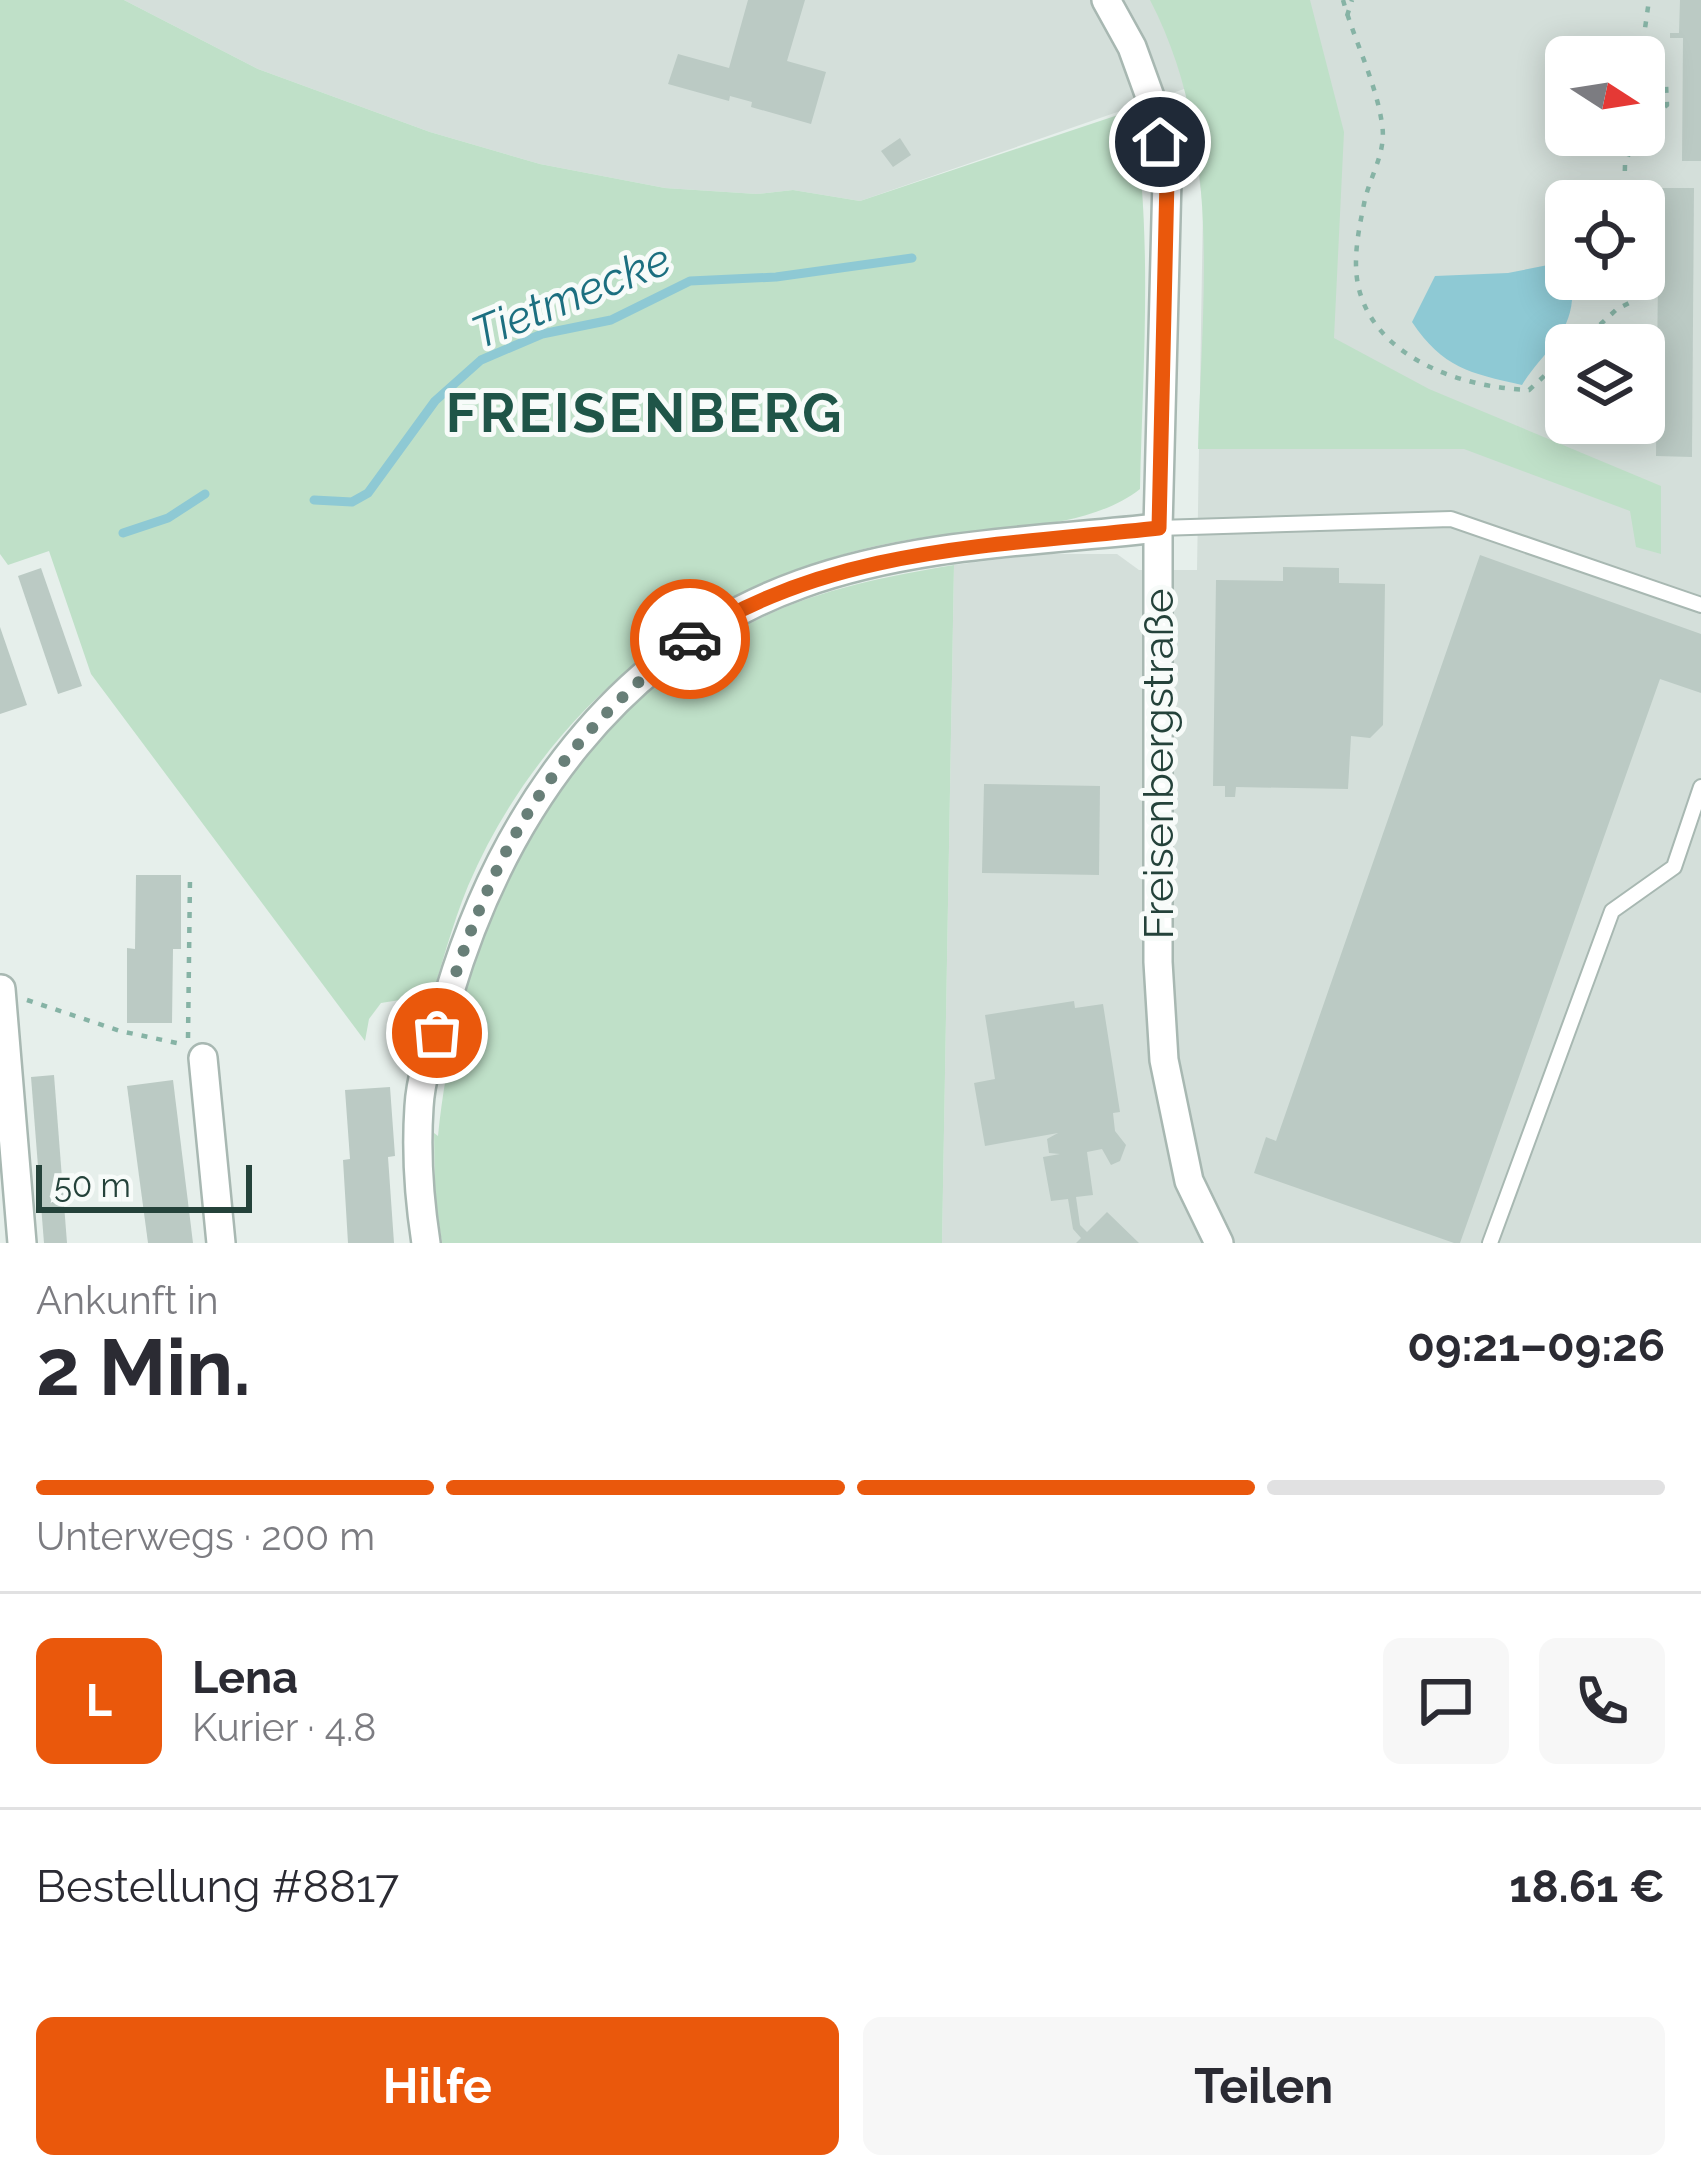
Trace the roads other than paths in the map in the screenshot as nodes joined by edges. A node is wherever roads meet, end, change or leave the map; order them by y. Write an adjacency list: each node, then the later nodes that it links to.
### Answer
1 (1106, 0): 2 (street, Freisenbergstraße)
2 (1159, 528): 3 (lane); 9 (street); 10 (street, Freisenbergstraße)
3 (1701, 605)
4 (1701, 787): 11 (lane)
5 (1, 989): 7 (street)
6 (195, 1051): 8 (street)
7 (22, 1243)
8 (221, 1243)
9 (425, 1243)
10 (1219, 1243)
11 (1490, 1243)

